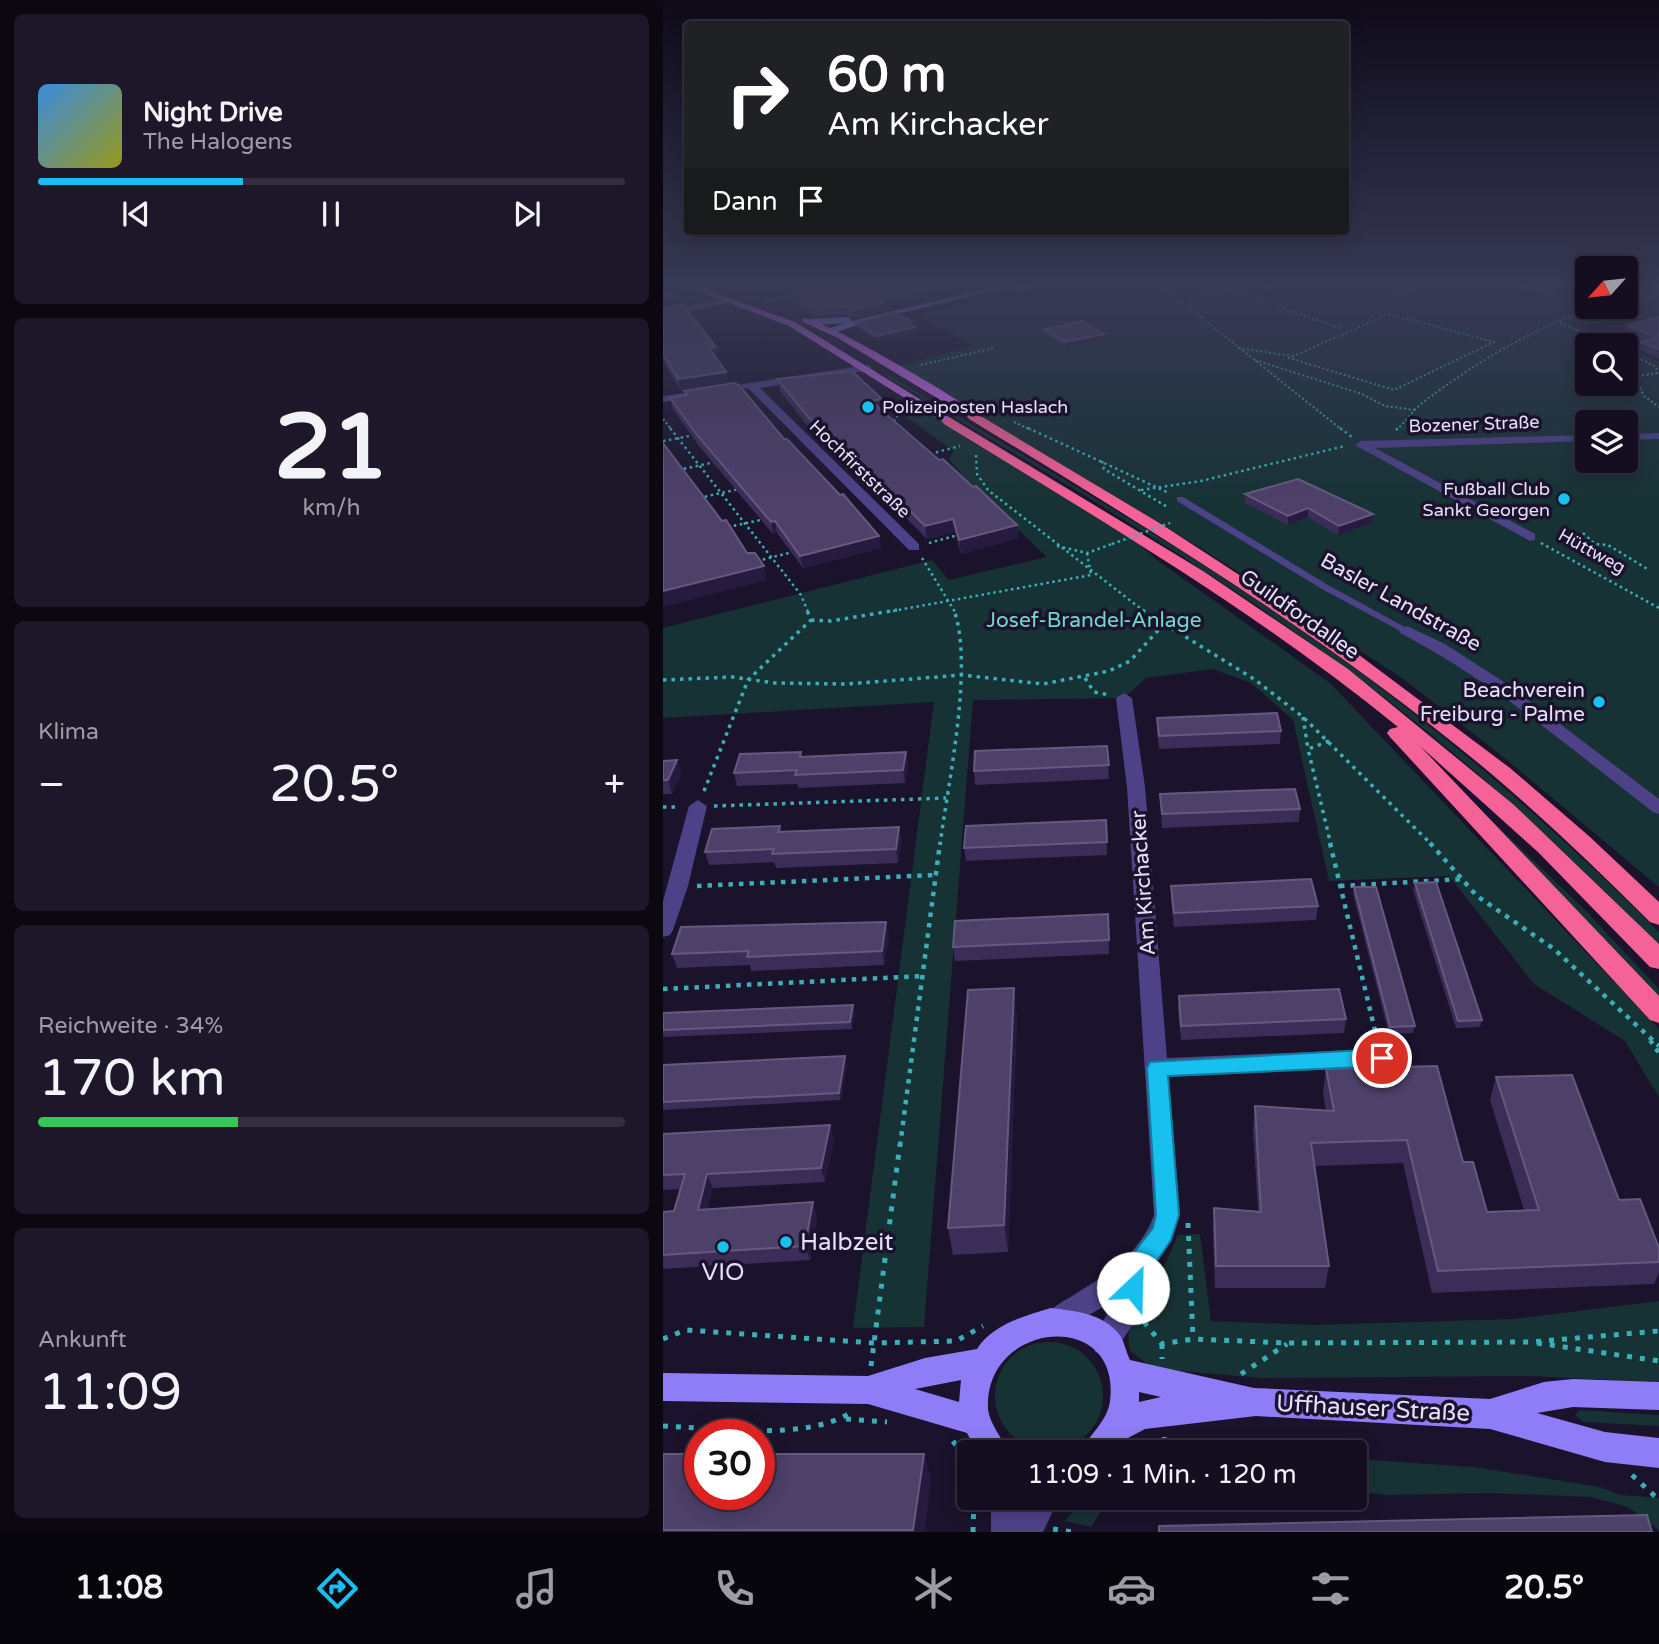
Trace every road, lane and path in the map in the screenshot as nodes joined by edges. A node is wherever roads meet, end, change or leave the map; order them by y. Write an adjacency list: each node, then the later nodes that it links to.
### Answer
1 (840, 359): 15 (street)
2 (853, 359): 13 (main road, Guildfordallee)
3 (880, 359): 10 (main road, Guildfordallee)
4 (942, 359): 11 (path)
5 (1294, 359): 6 (path)
6 (1458, 359)
7 (1492, 359): 28 (path)
8 (1641, 359): 16 (path)
9 (1252, 360): 28 (path); 43 (path)
10 (886, 363): 13 (main road); 29 (main road, Guildfordallee)
11 (917, 365)
12 (911, 366): 14 (path)
13 (867, 368): 15 (street); 18 (street); 32 (main road, Guildfordallee)
14 (921, 370)
15 (826, 372): 18 (street)
16 (1638, 376)
17 (663, 382): 23 (street)
18 (772, 383): 20 (street)
19 (1638, 385): 27 (path)
20 (752, 386): 21 (street); 66 (street, Hochfirststraße)
21 (725, 390)
22 (698, 394): 23 (street)
23 (667, 399)
24 (905, 401): 25 (path)
25 (894, 404): 26 (path); 31 (path)
26 (879, 407)
27 (1659, 407)
28 (1415, 410): 36 (path)
29 (974, 416): 91 (highway, Guildfordallee)
30 (663, 419): 40 (path)
31 (894, 421)
32 (949, 421): 79 (highway, Guildfordallee)
33 (1011, 421): 48 (path)
34 (1436, 422): 35 (path)
35 (1458, 426)
36 (1395, 431)
37 (703, 433): 40 (path)
38 (1659, 436): 39 (street)
39 (1638, 437)
40 (677, 438): 42 (path); 49 (path)
41 (1575, 438): 43 (street, Bozener Straße)
42 (663, 441)
43 (1361, 445): 51 (path); 64 (street, Hüttweg)
44 (949, 449): 46 (path)
45 (977, 452): 65 (path)
46 (930, 454)
47 (725, 460): 49 (path)
48 (1102, 461): 51 (path); 53 (path)
49 (698, 466): 50 (path); 54 (path)
50 (675, 470)
51 (1153, 486): 53 (path); 56 (path)
52 (744, 487): 54 (path)
53 (1140, 491): 57 (path)
54 (719, 493): 55 (path); 60 (path)
55 (697, 498)
56 (1180, 499): 77 (lane, Basler Landstraße)
57 (1175, 511)
58 (770, 518): 60 (path)
59 (1178, 520): 68 (path, bridge)
60 (743, 524): 61 (path); 69 (path)
61 (717, 530)
62 (1583, 533): 71 (path)
63 (965, 534): 66 (path)
64 (1530, 537): 74 (path, Hüttweg)
65 (1057, 546): 68 (path); 72 (path)
66 (914, 547): 73 (path)
67 (795, 551): 69 (path)
68 (1087, 553): 72 (path)
69 (771, 557): 70 (path); 75 (path)
70 (744, 564)
71 (1649, 570)
72 (1091, 575): 73 (path); 76 (path)
73 (953, 600): 75 (path); 78 (path)
74 (1659, 608)
75 (811, 620): 82 (path)
76 (1163, 625): 80 (path); 84 (path)
77 (1407, 631): 90 (street, Basler Landstraße)
78 (962, 675): 80 (path); 82 (path); 87 (path)
79 (1343, 675): 99 (highway, Guildfordallee); 102 (highway)
80 (1085, 678): 83 (path)
81 (663, 680): 82 (path)
82 (748, 680): 88 (path)
83 (1124, 698): 107 (street, Am Kirchacker)
84 (1303, 717): 85 (path); 86 (path)
85 (1329, 741): 86 (path); 93 (path)
86 (1308, 749): 94 (path)
87 (946, 798): 88 (path); 92 (path)
88 (698, 806): 89 (path); 95 (street)
89 (663, 807)
90 (1659, 808)
91 (1599, 860): 96 (highway); 97 (highway, Guildfordallee)
92 (935, 875): 95 (path); 100 (path)
93 (1463, 880): 94 (path); 103 (path)
94 (1340, 886): 106 (path)
95 (678, 887): 98 (street)
96 (1659, 898)
97 (1659, 916)
98 (663, 930)
99 (1659, 960)
100 (923, 976): 101 (path); 117 (path)
101 (663, 989)
102 (1659, 1013)
103 (1647, 1035): 104 (path); 105 (path)
104 (1659, 1046)
105 (1659, 1053)
106 (1382, 1058): 107 (street)
107 (1157, 1068): 108 (street, Am Kirchacker)
108 (1168, 1215): 109 (street, Am Kirchacker); 114 (path)
109 (1139, 1266): 110 (street, Am Kirchacker); 111 (street, Am Kirchacker)
110 (1126, 1310): 114 (path); 115 (street, Am Kirchacker)
111 (1057, 1321): 115 (street); 120 (street)
112 (1659, 1331): 116 (path)
113 (663, 1339): 117 (path)
114 (1193, 1339): 118 (path)
115 (1105, 1342): 121 (street, Uffhauser Straße)
116 (1531, 1342): 118 (path); 119 (path)
117 (874, 1343): 124 (path)
118 (1289, 1343): 123 (path)
119 (1659, 1361)
120 (984, 1362): 124 (street); 129 (street)
121 (1122, 1372): 123 (street, Uffhauser Straße); 132 (street, Uffhauser Straße)
122 (663, 1387): 124 (street)
123 (1213, 1389): 126 (street, Uffhauser Straße)
124 (868, 1390): 128 (path); 129 (street)
125 (1659, 1396): 127 (street, Uffhauser Straße)
126 (1256, 1402): 127 (street, Uffhauser Straße); 132 (street, Uffhauser Straße)
127 (1490, 1414): 137 (street, Uffhauser Straße)
128 (845, 1419): 130 (path); 131 (path)
129 (975, 1421): 134 (street)
130 (893, 1422)
131 (663, 1426)
132 (1116, 1428): 135 (street, Uffhauser Straße)
133 (945, 1435): 136 (path)
134 (986, 1440)
135 (1106, 1440)
136 (957, 1445)
137 (1659, 1452)
138 (974, 1510): 141 (path)
139 (1006, 1510): 142 (street)
140 (1038, 1510): 143 (street)
141 (973, 1532)
142 (1007, 1532)
143 (1026, 1532)

